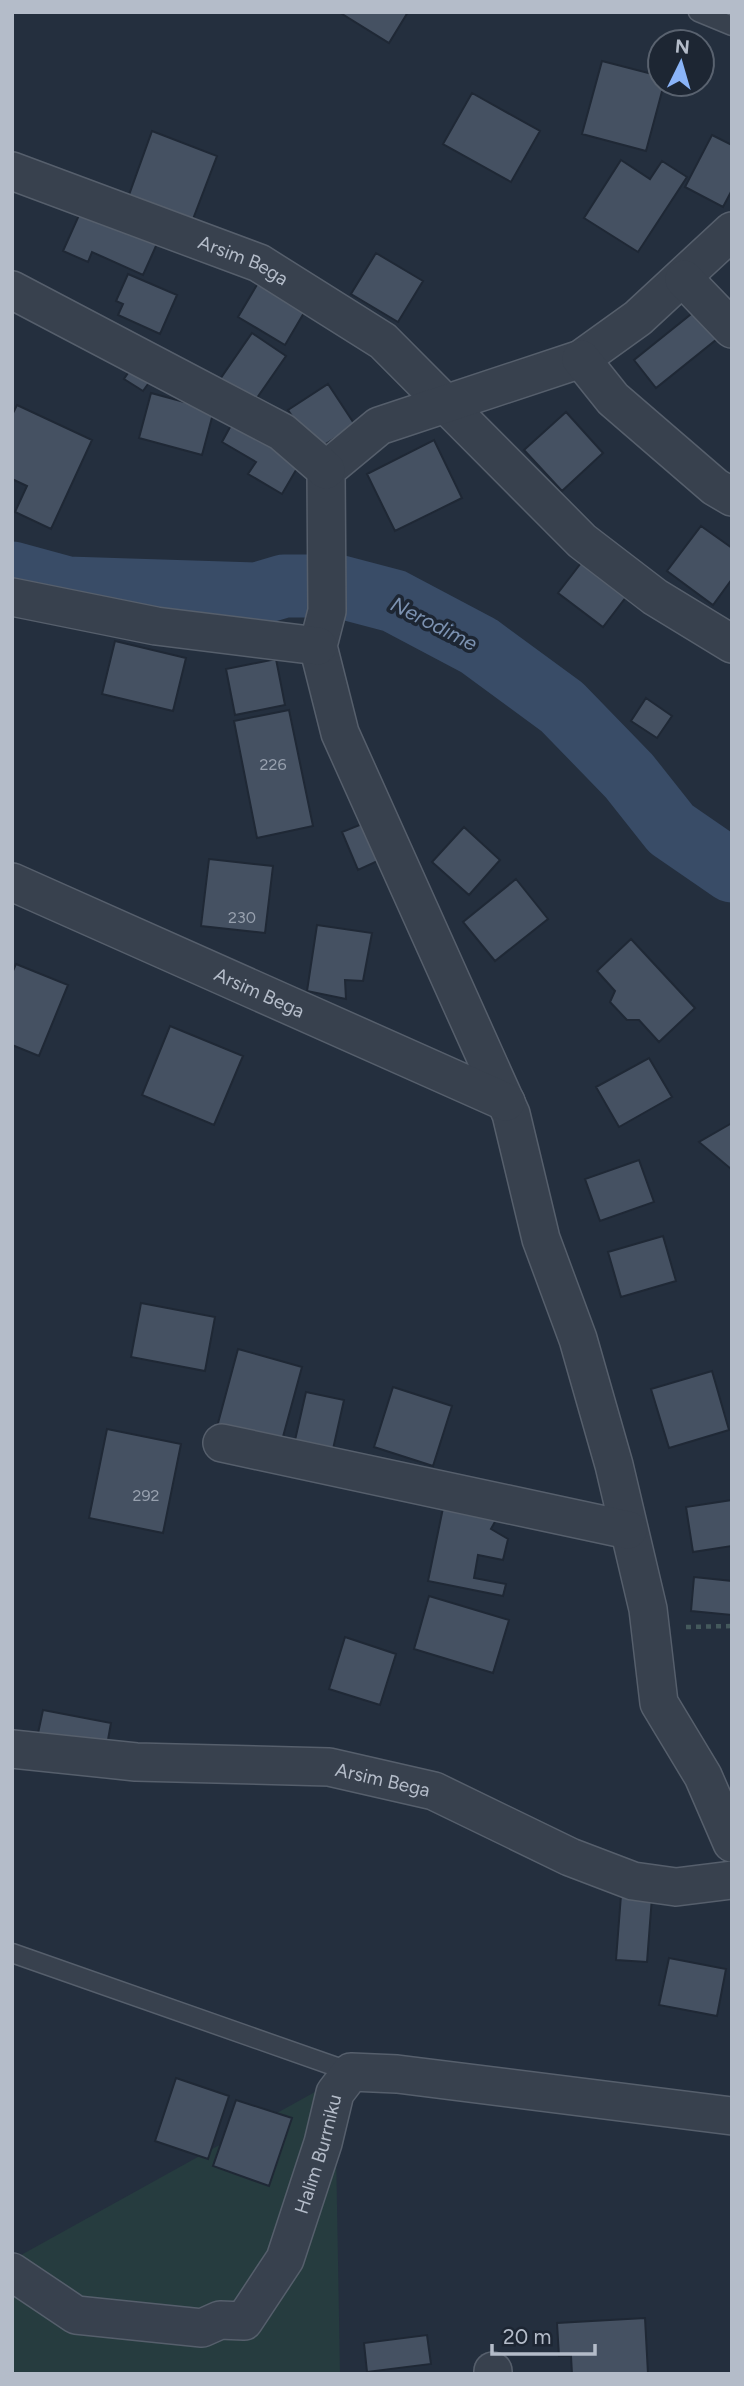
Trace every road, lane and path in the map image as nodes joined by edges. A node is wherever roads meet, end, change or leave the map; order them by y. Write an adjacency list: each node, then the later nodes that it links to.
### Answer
1 (698, 12): 2 (lane)
2 (732, 26)
3 (12, 171): 9 (street, Arsim Bega)
4 (732, 231): 5 (street)
5 (684, 279): 7 (street); 8 (street)
6 (12, 290): 10 (street)
7 (732, 329)
8 (581, 359): 9 (street); 11 (street)
9 (443, 403): 10 (street); 14 (street, Arsim Bega)
10 (326, 470): 13 (street)
11 (732, 497)
12 (12, 597): 13 (street)
13 (322, 629): 16 (street)
14 (732, 644)
15 (12, 882): 16 (street, Arsim Bega)
16 (506, 1102): 18 (street)
17 (222, 1443): 18 (street)
18 (628, 1530): 20 (street)
19 (732, 1626): 20 (path)
20 (651, 1627): 22 (street)
21 (12, 1749): 23 (street, Arsim Bega)
22 (732, 1843)
23 (732, 1880)
24 (12, 1953): 25 (lane)
25 (351, 2071): 26 (street, Halim Burrniku); 27 (street, Halim Burrniku)
26 (732, 2116)
27 (12, 2272)

